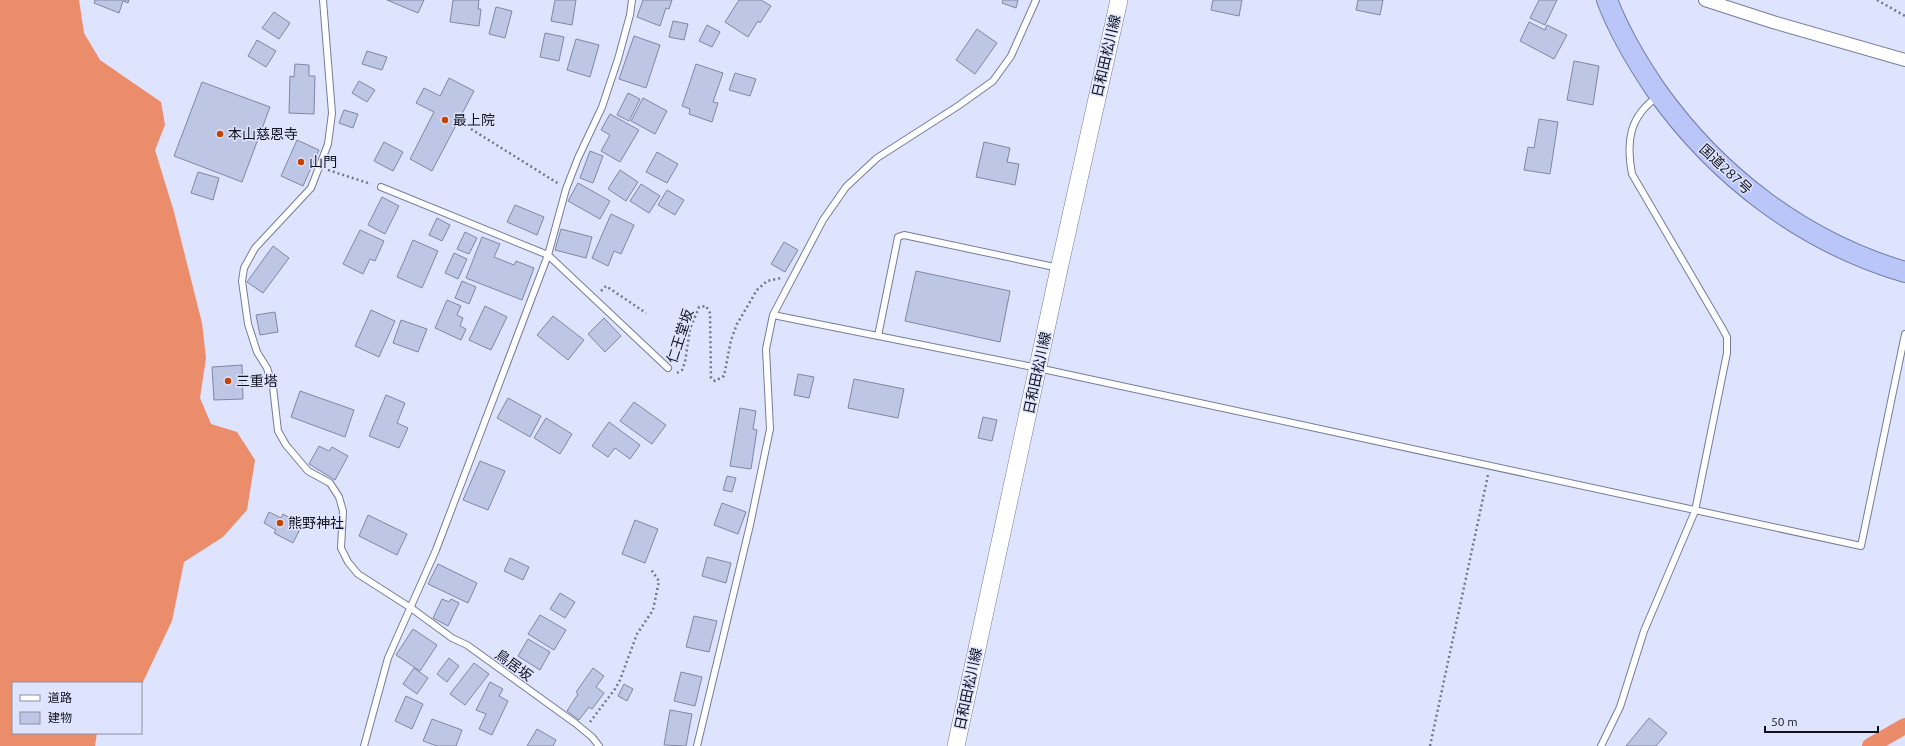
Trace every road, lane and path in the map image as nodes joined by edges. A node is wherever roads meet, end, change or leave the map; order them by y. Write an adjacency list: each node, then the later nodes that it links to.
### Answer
1 (323, 0): 12 (lane, 鳥居坂)
2 (632, 0): 14 (lane)
3 (1036, 0): 18 (lane)
4 (1119, 0): 16 (main road, 日和田松川線)
5 (1607, 0): 10 (highway, 国道287号)
6 (1705, 0): 9 (street)
7 (1877, 0): 8 (path)
8 (1905, 16)
9 (1905, 60)
10 (1660, 95): 17 (highway, 国道287号); 27 (lane)
11 (471, 129): 14 (path)
12 (320, 168): 13 (path); 29 (lane, 鳥居坂)
13 (381, 187): 15 (lane)
14 (566, 188): 15 (lane)
15 (548, 255): 19 (lane); 29 (lane)
16 (1059, 268): 23 (lane); 25 (main road, 日和田松川線)
17 (1905, 272)
18 (793, 277): 21 (lane); 24 (path, 仁王堂坂)
19 (594, 299): 20 (path); 24 (lane)
20 (646, 313)
21 (773, 315): 23 (lane); 33 (lane)
22 (1905, 334): 27 (lane)
23 (878, 336): 25 (lane)
24 (668, 368)
25 (1038, 368): 26 (lane); 34 (main road, 日和田松川線)
26 (1490, 465): 27 (lane); 35 (path)
27 (1695, 511): 36 (lane)
28 (650, 568): 30 (path)
29 (411, 608): 30 (lane, 鳥居坂); 31 (lane)
30 (584, 730): 32 (lane, 鳥居坂)
31 (364, 746)
32 (599, 746)
33 (697, 746)
34 (956, 746)
35 (1430, 746)
36 (1601, 746)

